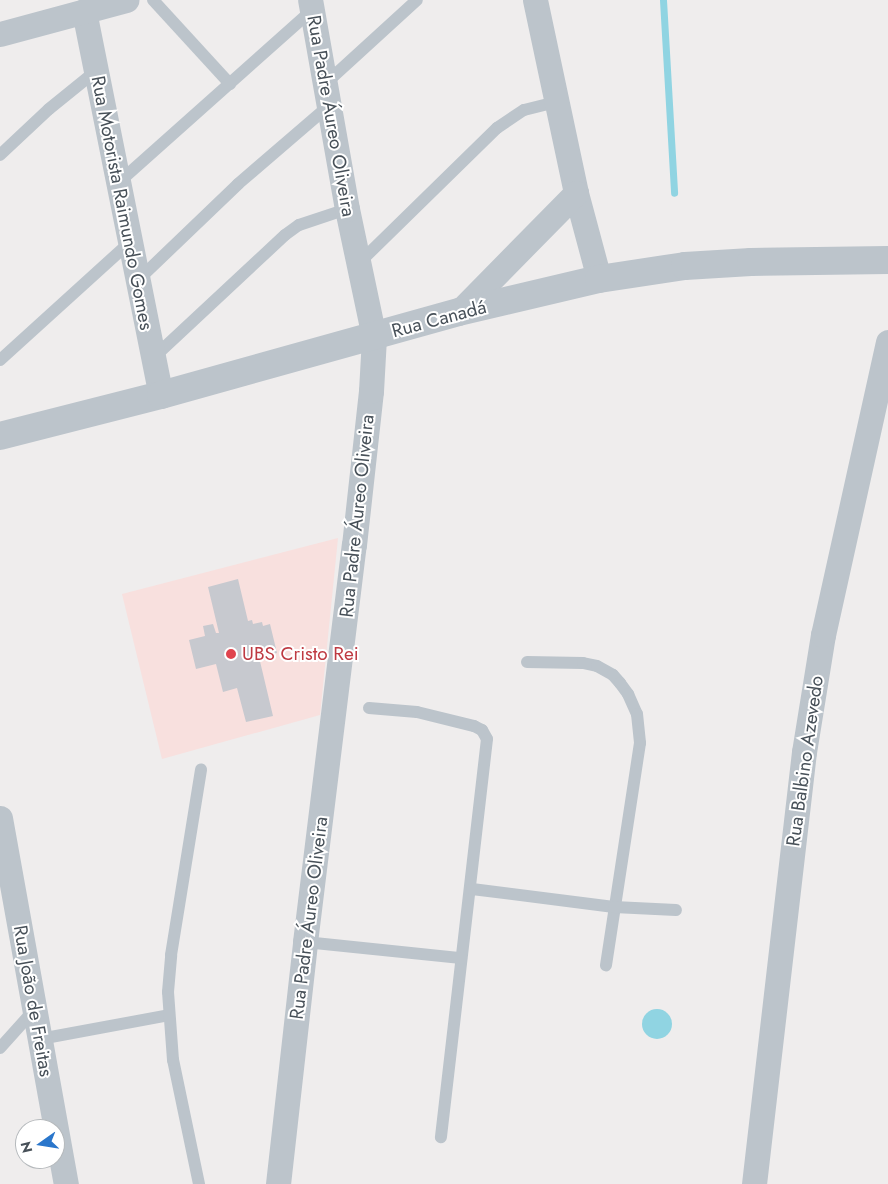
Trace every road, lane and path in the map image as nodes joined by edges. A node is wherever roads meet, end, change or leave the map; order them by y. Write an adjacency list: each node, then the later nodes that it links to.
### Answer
1 (126, 0): 6 (street)
2 (153, 0): 9 (lane)
3 (417, 0): 10 (lane)
4 (535, 0): 11 (street)
5 (311, 5): 9 (lane); 10 (street, Rua Padre Áureo Oliveira)
6 (84, 11): 7 (street); 8 (street, Rua Motorista Raimundo Gomes)
7 (0, 34)
8 (96, 71): 12 (lane); 13 (street, Rua Motorista Raimundo Gomes)
9 (230, 84): 13 (lane)
10 (328, 94): 15 (street, Rua Padre Áureo Oliveira); 20 (lane)
11 (557, 102): 14 (street); 18 (lane)
12 (0, 155)
13 (118, 183): 16 (street, Rua Motorista Raimundo Gomes)
14 (576, 193): 19 (street); 21 (street)
15 (348, 209): 18 (street, Rua Padre Áureo Oliveira); 24 (lane)
16 (129, 243): 20 (street, Rua Motorista Raimundo Gomes); 25 (lane)
17 (888, 260): 19 (street, Rua Canadá)
18 (360, 262): 22 (street, Rua Padre Áureo Oliveira)
19 (599, 279): 21 (street, Rua Canadá)
20 (137, 282): 24 (street, Rua Motorista Raimundo Gomes)
21 (459, 312): 22 (street, Rua Canadá)
22 (374, 337): 26 (street, Rua Canadá); 35 (street, Rua Padre Áureo Oliveira)
23 (888, 342): 46 (street, Rua Balbino Azevedo)
24 (152, 359): 26 (street, Rua Motorista Raimundo Gomes)
25 (0, 360)
26 (161, 395): 27 (street, Rua Canadá)
27 (0, 436)
28 (527, 662): 33 (lane)
29 (369, 708): 32 (lane)
30 (201, 769): 39 (lane)
31 (1, 831): 38 (street, Rua João de Freitas)
32 (472, 889): 33 (lane); 36 (lane)
33 (614, 907): 34 (lane); 37 (lane)
34 (676, 910)
35 (305, 942): 36 (lane); 45 (street, Rua Padre Áureo Oliveira)
36 (461, 958): 42 (lane)
37 (606, 965)
38 (35, 1009): 40 (street, Rua João de Freitas); 41 (lane)
39 (169, 1015): 40 (lane); 44 (lane)
40 (40, 1039): 43 (street, Rua João de Freitas)
41 (0, 1048)
42 (441, 1137)
43 (66, 1184)
44 (199, 1184)
45 (278, 1184)
46 (754, 1184)

